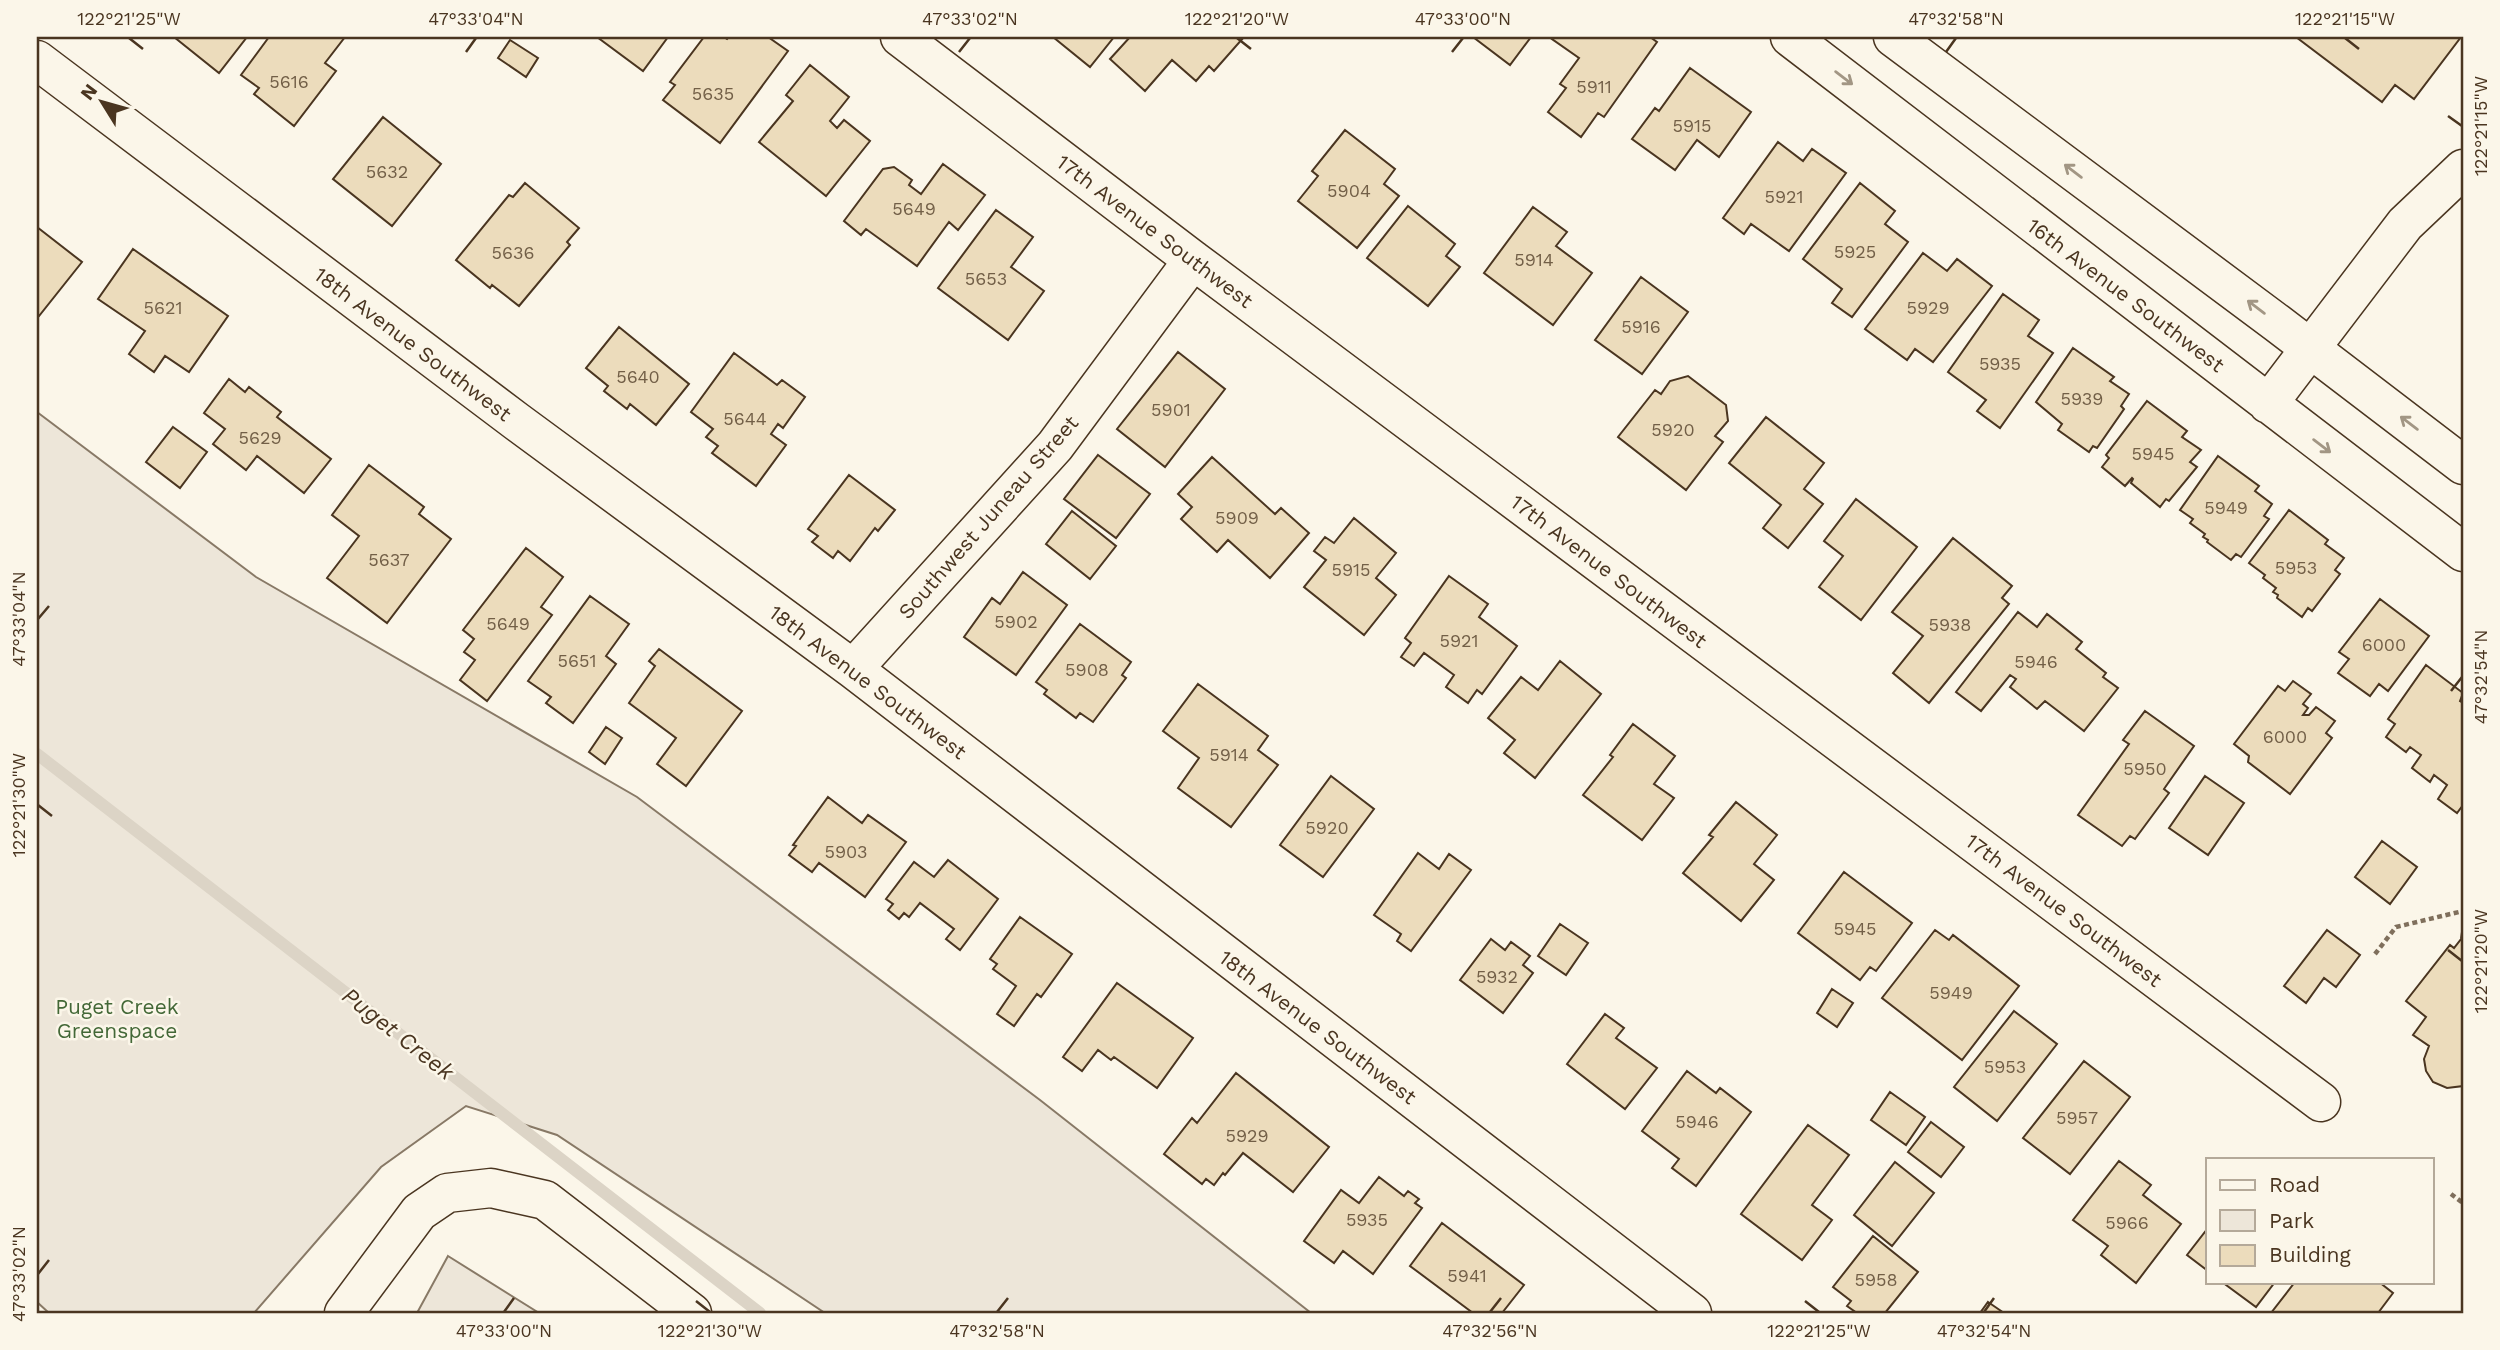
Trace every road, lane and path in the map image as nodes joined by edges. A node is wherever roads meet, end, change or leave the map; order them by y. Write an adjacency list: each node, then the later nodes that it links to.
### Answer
1 (900, 37): 6 (street, 17th Avenue Southwest)
2 (1790, 37): 8 (street, 16th Avenue Southwest, one-way to 8)
3 (1893, 37): 7 (street, one-way to 3)
4 (37, 60): 11 (street, 18th Avenue Southwest)
5 (2463, 169): 7 (street)
6 (1193, 260): 11 (street, Southwest Juneau Street); 14 (street, 17th Avenue Southwest)
7 (2310, 348): 8 (street); 9 (street, one-way to 7)
8 (2268, 404): 10 (street, 16th Avenue Southwest, one-way to 10)
9 (2463, 465)
10 (2463, 552)
11 (853, 669): 19 (street, 18th Avenue Southwest)
12 (2463, 911): 13 (path)
13 (2375, 954)
14 (2322, 1102)
15 (2451, 1194): 16 (path)
16 (2463, 1203)
17 (344, 1313): 18 (street)
18 (692, 1313)
19 (1692, 1313)

